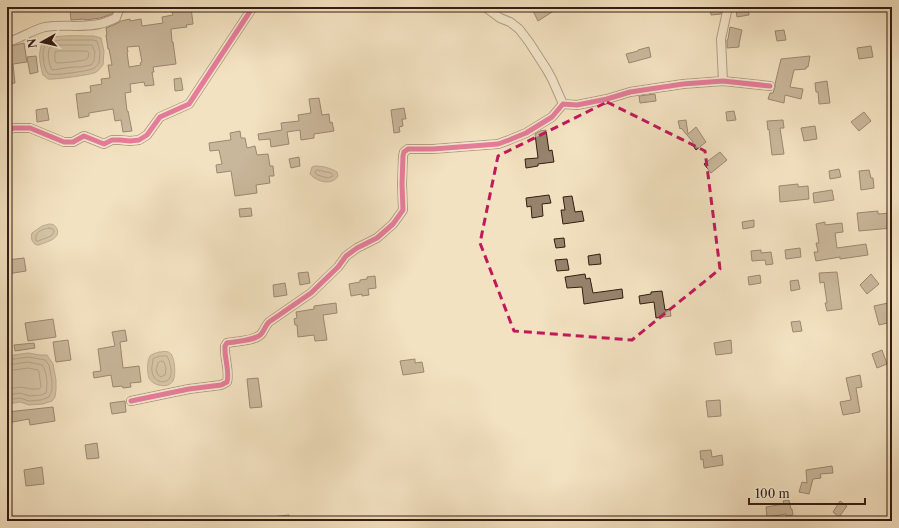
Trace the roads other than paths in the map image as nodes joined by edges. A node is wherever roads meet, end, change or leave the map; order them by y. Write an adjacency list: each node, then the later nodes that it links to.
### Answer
1 (120, 7): 5 (street)
2 (253, 7): 9 (street)
3 (485, 7): 8 (street)
4 (728, 7): 6 (street)
5 (7, 42)
6 (723, 82): 7 (street); 8 (street)
7 (770, 86)
8 (563, 104): 10 (street)
9 (7, 130)
10 (131, 401)

